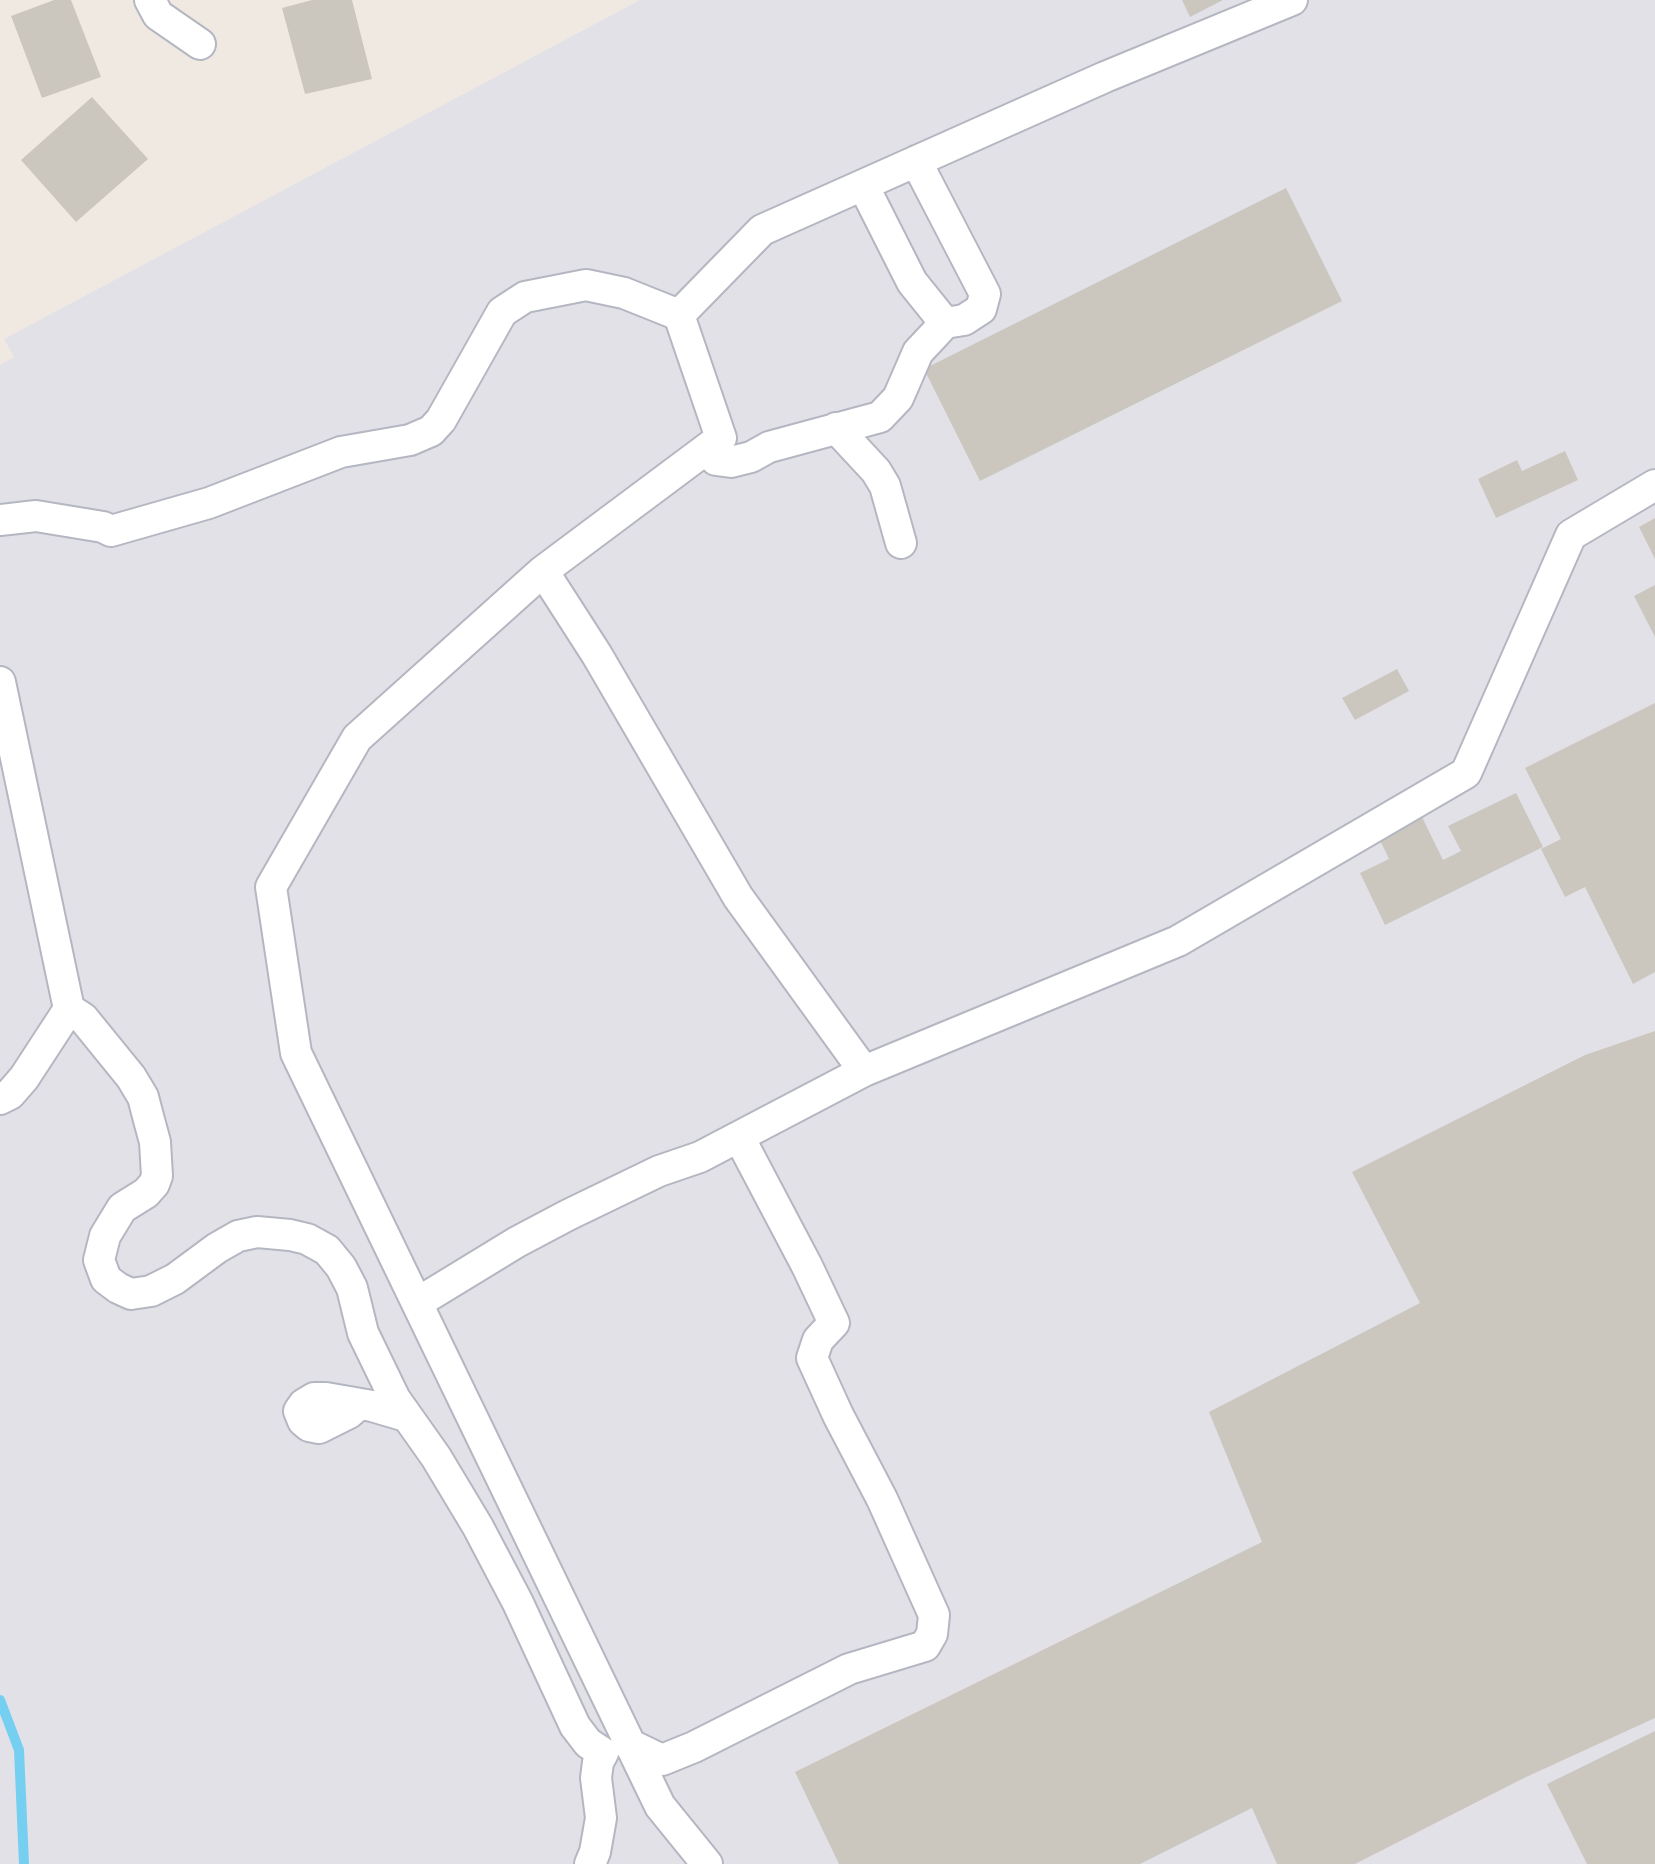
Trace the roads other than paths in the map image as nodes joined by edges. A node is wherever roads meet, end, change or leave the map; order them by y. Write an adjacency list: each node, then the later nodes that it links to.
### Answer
1 (150, 0): 3 (street)
2 (1292, 0): 4 (street)
3 (200, 44)
4 (916, 161): 5 (street); 7 (street)
5 (863, 185): 6 (street); 7 (street)
6 (679, 315): 9 (street); 11 (street)
7 (945, 323): 8 (street)
8 (836, 428): 9 (street); 12 (street)
9 (707, 449): 13 (street)
10 (1655, 485): 16 (street)
11 (0, 520)
12 (901, 543)
13 (543, 571): 16 (street); 19 (street)
14 (0, 682): 15 (street)
15 (69, 1009): 17 (street); 21 (street)
16 (864, 1071): 18 (street)
17 (0, 1099)
18 (739, 1137): 19 (street); 22 (street)
19 (417, 1303): 22 (street)
20 (358, 1405): 21 (street)
21 (406, 1416): 22 (street)
22 (616, 1748): 23 (street); 24 (street)
23 (590, 1864)
24 (707, 1864)

